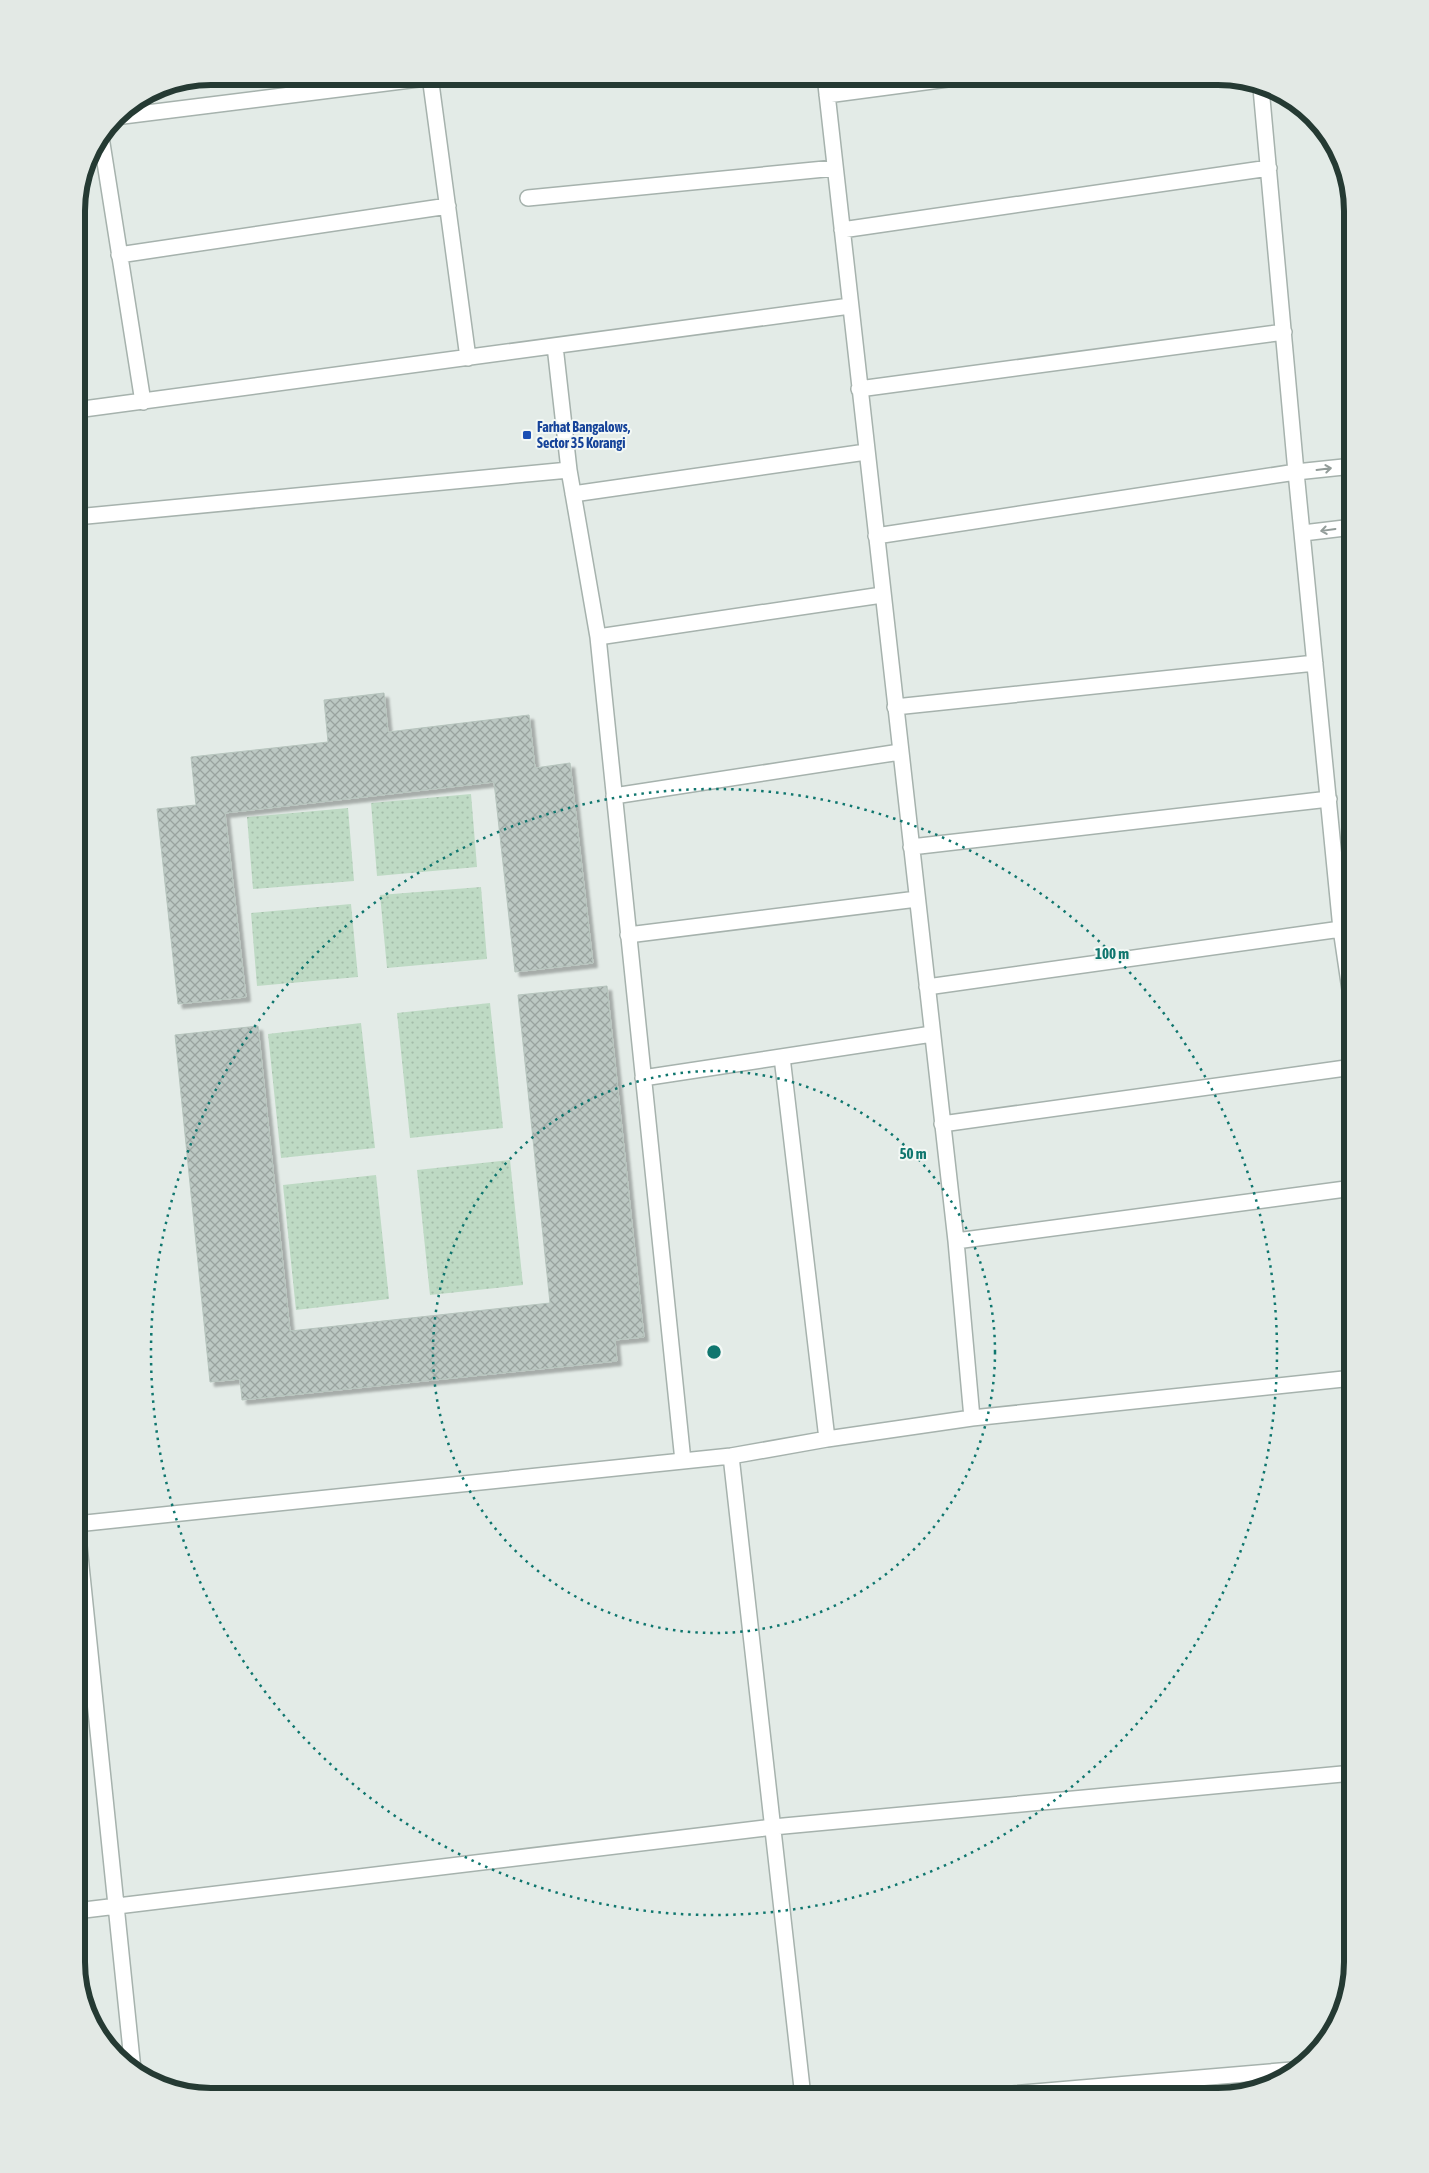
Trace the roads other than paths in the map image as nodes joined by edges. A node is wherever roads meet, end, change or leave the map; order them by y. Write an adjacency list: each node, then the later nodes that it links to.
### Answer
1 (372, 85): 7 (street)
2 (435, 85): 12 (street)
3 (826, 85): 6 (street)
4 (902, 85): 6 (street)
5 (1262, 94): 10 (street)
6 (827, 95): 9 (street)
7 (128, 116)
8 (103, 147): 14 (street)
9 (835, 168): 11 (street); 13 (street)
10 (1269, 168): 13 (street); 16 (street)
11 (528, 198)
12 (448, 206): 14 (street); 18 (street)
13 (842, 230): 15 (street)
14 (119, 256): 20 (street)
15 (850, 306): 17 (street); 19 (street)
16 (1284, 332): 19 (street); 25 (street)
17 (555, 346): 18 (street); 24 (street)
18 (468, 358): 20 (street)
19 (859, 389): 22 (street)
20 (143, 402): 21 (street)
21 (85, 409)
22 (866, 452): 26 (street); 30 (street)
23 (1344, 467): 25 (street, one-way to 23)
24 (569, 470): 26 (street); 27 (street)
25 (1296, 472): 29 (street); 30 (street)
26 (573, 494): 32 (street)
27 (85, 517)
28 (1344, 528): 29 (street, one-way to 29)
29 (1303, 533): 33 (street)
30 (876, 536): 31 (street)
31 (882, 595): 32 (street); 34 (street)
32 (598, 638): 36 (street)
33 (1315, 663): 34 (street); 37 (street)
34 (895, 707): 35 (street)
35 (900, 752): 36 (street); 38 (street)
36 (614, 796): 41 (street)
37 (1329, 800): 38 (street); 40 (street)
38 (911, 847): 39 (street)
39 (916, 898): 41 (street); 43 (street)
40 (1341, 930): 42 (street); 43 (street)
41 (628, 935): 47 (street)
42 (1344, 946)
43 (927, 986): 44 (street)
44 (932, 1034): 45 (street); 48 (street)
45 (782, 1056): 47 (street); 53 (street)
46 (1344, 1068): 48 (street)
47 (643, 1078): 55 (street)
48 (942, 1124): 50 (street)
49 (1344, 1189): 50 (street)
50 (956, 1241): 52 (street)
51 (1344, 1379): 52 (street)
52 (972, 1418): 53 (street)
53 (827, 1439): 54 (street)
54 (731, 1456): 55 (street); 59 (street)
55 (683, 1461): 56 (street)
56 (85, 1523)
57 (85, 1602): 60 (street)
58 (1344, 1774): 59 (street)
59 (772, 1827): 60 (street); 64 (street)
60 (116, 1906): 61 (street); 62 (street)
61 (85, 1910)
62 (132, 2060)
63 (1281, 2071): 65 (street)
64 (801, 2088)
65 (1081, 2088)

